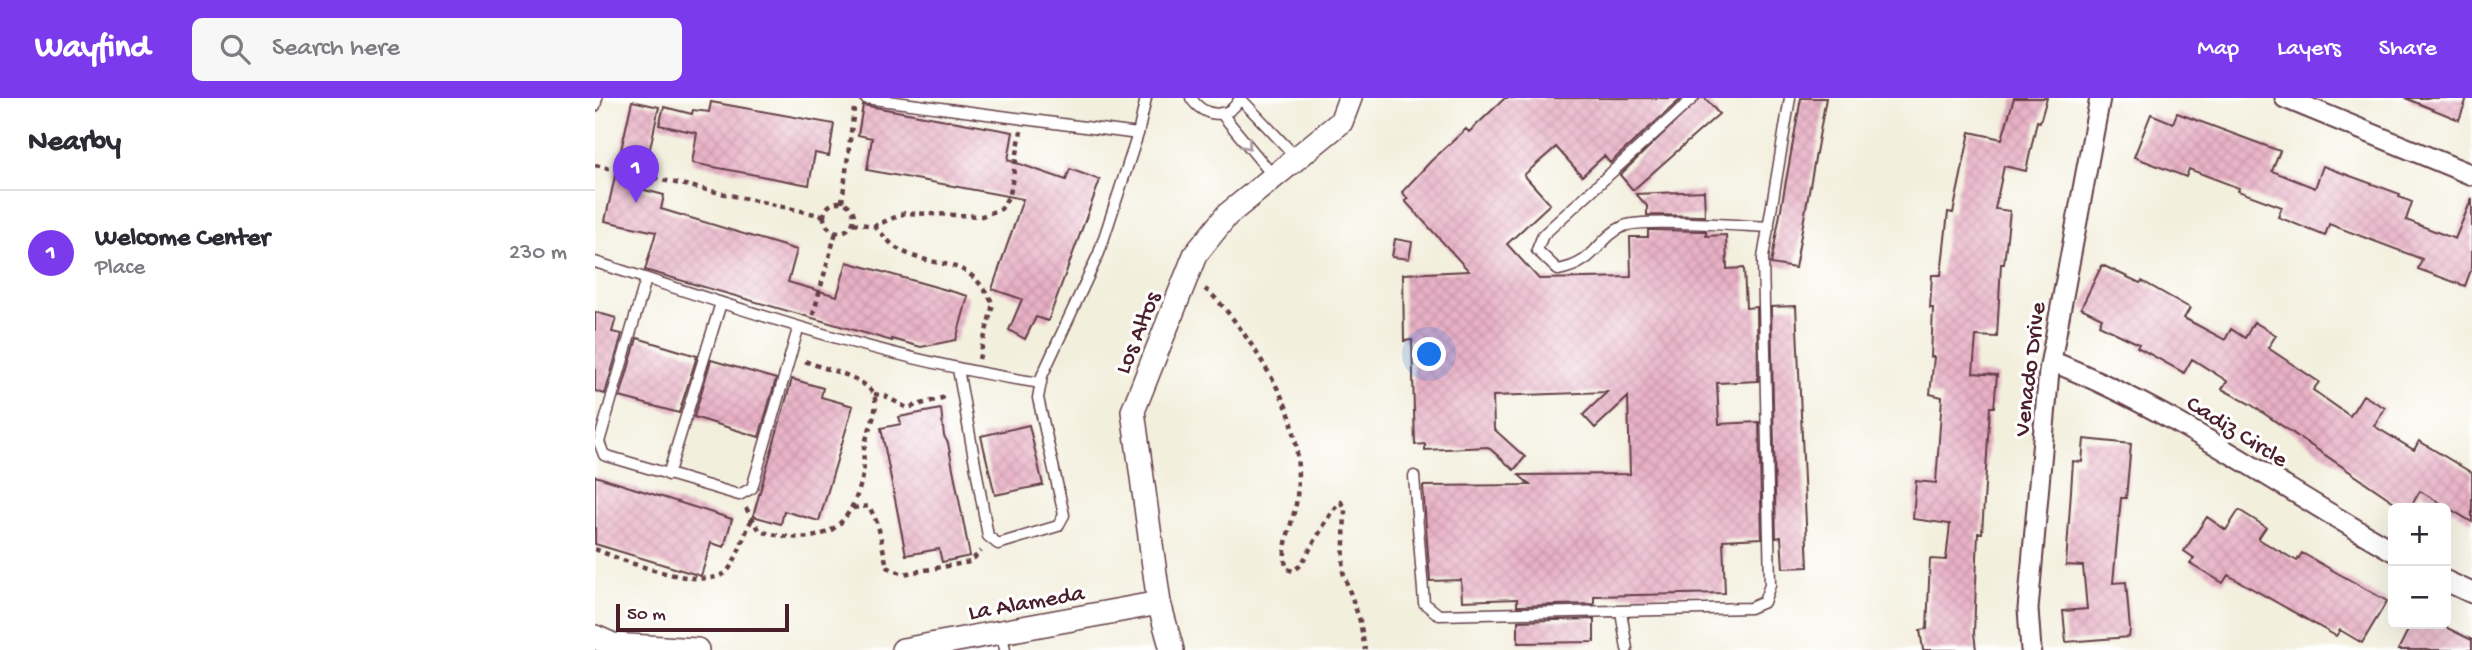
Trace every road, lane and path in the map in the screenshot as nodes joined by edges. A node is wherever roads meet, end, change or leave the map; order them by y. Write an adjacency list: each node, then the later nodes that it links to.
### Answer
1 (597, 98): 12 (lane)
2 (855, 98): 20 (path)
3 (865, 98): 14 (lane)
4 (1146, 98): 15 (lane)
5 (1191, 98): 13 (lane)
6 (1240, 98): 13 (lane); 16 (lane)
7 (1350, 98): 16 (street, Los Altos)
8 (1693, 98): 24 (lane)
9 (1790, 98): 24 (lane)
10 (2100, 98): 31 (street, Venado Drive)
11 (2285, 98): 18 (street)
12 (595, 106)
13 (1221, 113): 19 (lane, one-way to 19)
14 (1024, 118): 15 (lane); 23 (path)
15 (1138, 134): 34 (lane)
16 (1297, 158): 19 (street, Los Altos)
17 (595, 165): 21 (path)
18 (2472, 175)
19 (1274, 177): 27 (street, Los Altos)
20 (842, 202): 21 (path); 22 (path)
21 (824, 216): 25 (path)
22 (853, 223): 23 (path); 25 (path)
23 (874, 226): 33 (path)
24 (1769, 227): 48 (lane)
25 (836, 232): 30 (path)
26 (595, 262): 28 (lane)
27 (1187, 276): 47 (street, Los Altos); 55 (path)
28 (646, 279): 29 (lane); 37 (lane)
29 (720, 303): 30 (lane); 37 (lane)
30 (803, 330): 32 (lane); 35 (path); 39 (lane)
31 (2051, 361): 44 (street, Cadiz Circle); 56 (street, Venado Drive)
32 (958, 369): 33 (lane); 36 (lane)
33 (975, 372): 34 (lane)
34 (1041, 383): 42 (lane)
35 (874, 394): 36 (path); 40 (path)
36 (963, 394): 42 (lane)
37 (668, 475): 39 (lane)
38 (1414, 476): 48 (lane)
39 (739, 495): 41 (path)
40 (853, 508): 41 (path); 42 (path)
41 (752, 518): 43 (path)
42 (993, 540)
43 (595, 548)
44 (2388, 548)
45 (2451, 583): 46 (street)
46 (2472, 593)
47 (1159, 603): 49 (street, La Alameda); 54 (street, Los Altos)
48 (1621, 611): 51 (lane)
49 (1003, 641): 53 (street, La Alameda)
50 (603, 643): 52 (street)
51 (1627, 649)
52 (697, 650)
53 (903, 650)
54 (1172, 650)
55 (1365, 650)
56 (2031, 650)

